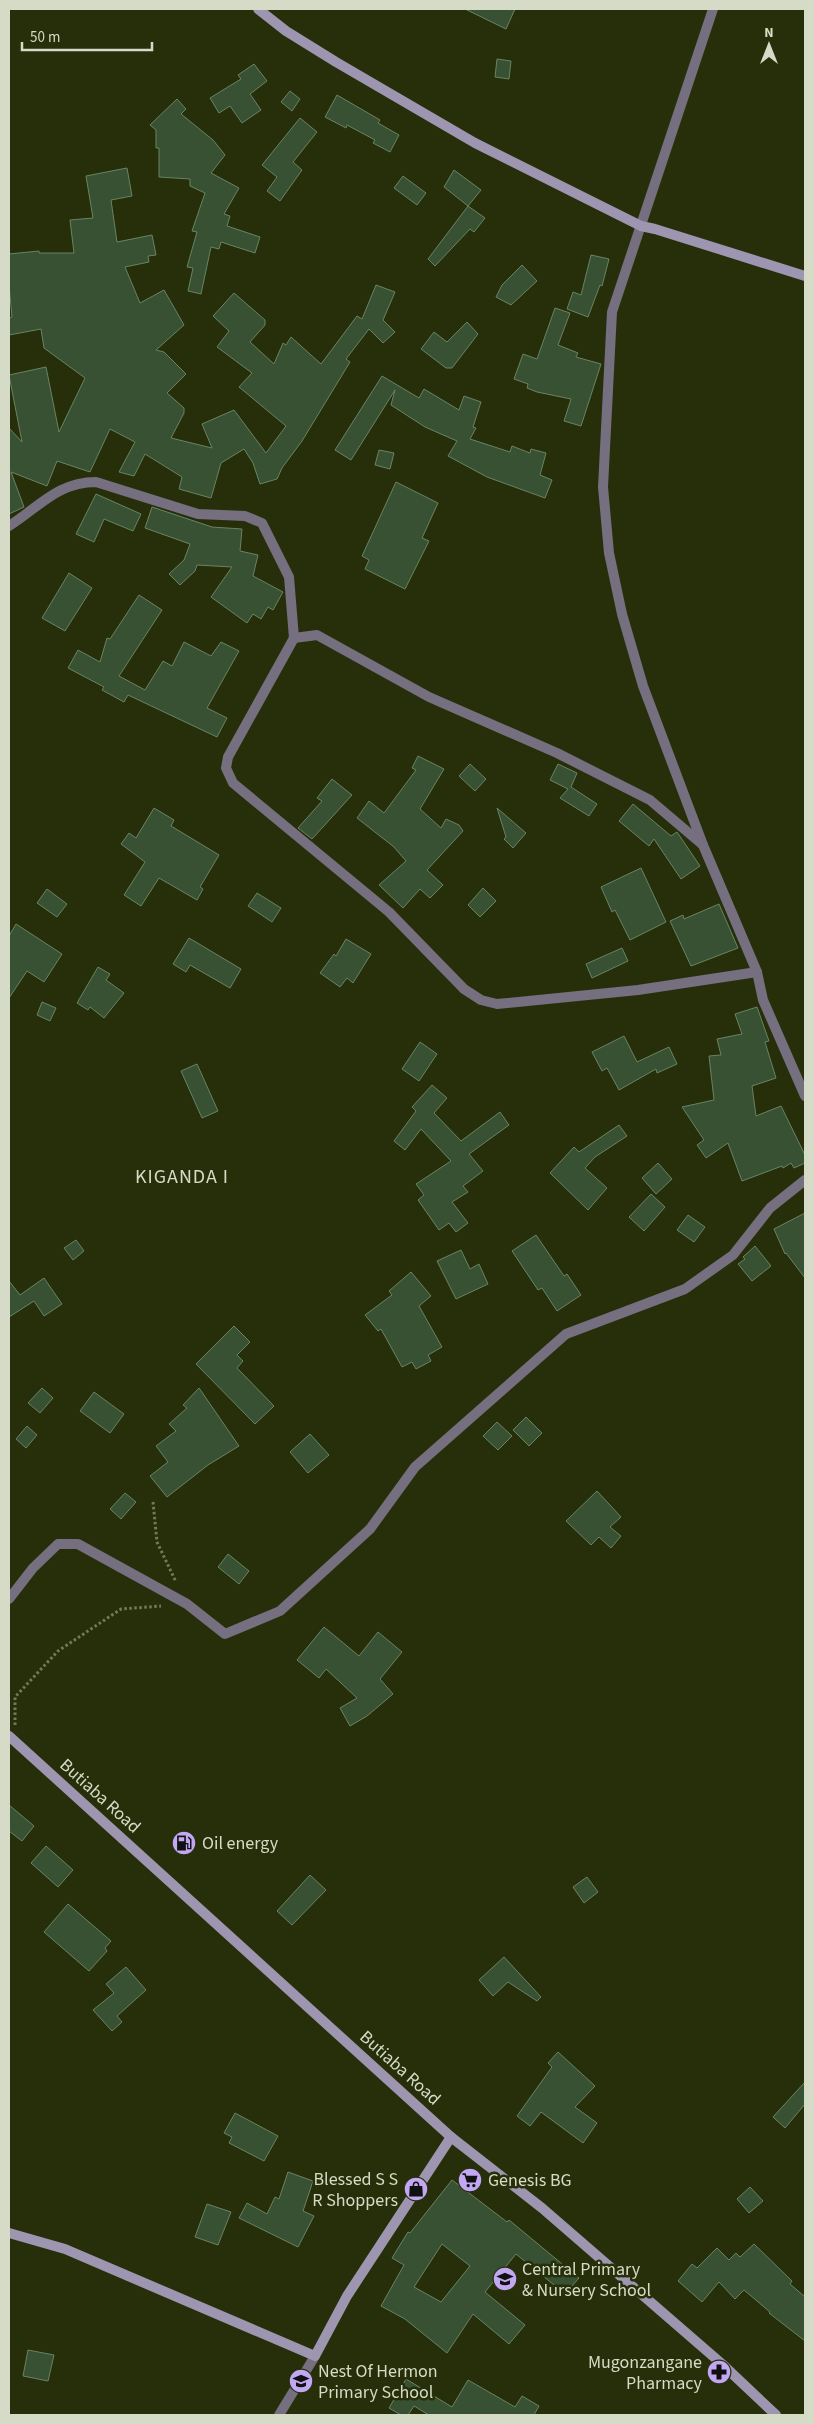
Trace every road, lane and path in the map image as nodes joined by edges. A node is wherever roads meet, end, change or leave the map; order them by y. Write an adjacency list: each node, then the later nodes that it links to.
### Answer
1 (258, 9): 3 (street)
2 (713, 9): 3 (street)
3 (641, 226): 4 (street); 7 (street)
4 (805, 276)
5 (9, 526): 6 (street)
6 (294, 638): 7 (street); 8 (street)
7 (703, 844): 8 (street)
8 (757, 972): 9 (street)
9 (805, 1096)
10 (805, 1180): 13 (street)
11 (153, 1502): 13 (path)
12 (9, 1599): 13 (street)
13 (187, 1604): 14 (path)
14 (12, 1739): 15 (street, Butiaba Road)
15 (451, 2137): 17 (street); 19 (street, Butiaba Road)
16 (9, 2233): 17 (street)
17 (315, 2356): 18 (street)
18 (279, 2415)
19 (776, 2415)

